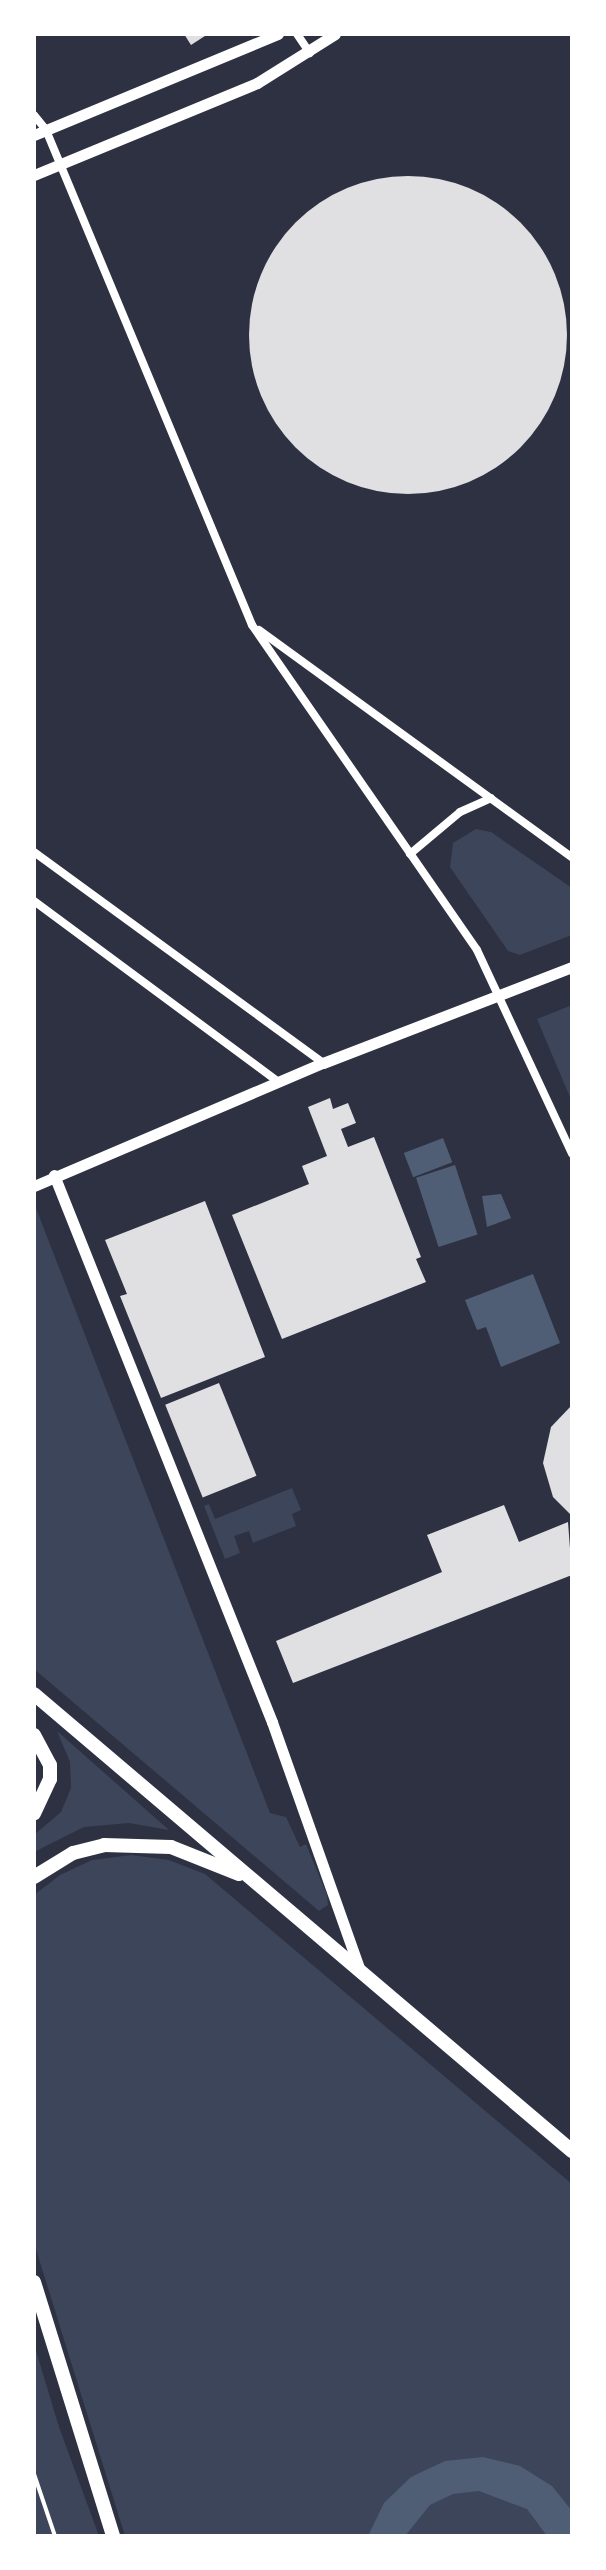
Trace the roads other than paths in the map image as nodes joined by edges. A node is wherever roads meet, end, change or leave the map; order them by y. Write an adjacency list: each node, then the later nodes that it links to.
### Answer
1 (278, 34): 6 (street)
2 (297, 34): 4 (street)
3 (335, 34): 4 (street)
4 (311, 54): 7 (street)
5 (34, 115): 6 (street)
6 (40, 132): 7 (street)
7 (60, 165): 8 (street); 9 (street)
8 (34, 175)
9 (252, 625): 10 (street); 12 (street)
10 (491, 798): 12 (street); 13 (street)
11 (34, 852): 17 (street)
12 (410, 854): 16 (street)
13 (572, 857)
14 (34, 901): 18 (street)
15 (572, 967): 16 (street)
16 (500, 994): 17 (street); 19 (street)
17 (323, 1063): 18 (street)
18 (279, 1082): 20 (street)
19 (572, 1154)
20 (54, 1175): 21 (street); 27 (street)
21 (34, 1186)
22 (34, 1694): 26 (main road)
23 (34, 1735): 24 (main road)
24 (34, 1814)
25 (34, 1877): 26 (main road)
26 (254, 1881): 27 (main road)
27 (361, 1974): 28 (main road)
28 (572, 2151)
29 (34, 2282): 30 (main road)
30 (113, 2536)

